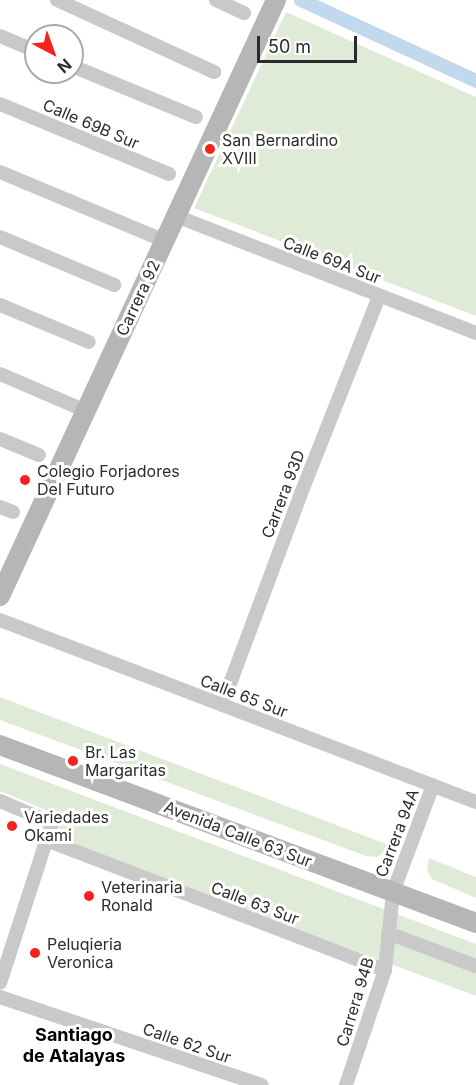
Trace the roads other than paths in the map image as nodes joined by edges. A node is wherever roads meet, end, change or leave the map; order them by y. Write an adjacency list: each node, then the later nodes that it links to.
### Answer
1 (57, 0): 8 (street)
2 (216, 0): 4 (street)
3 (276, 0): 13 (street, Carrera 92)
4 (244, 13)
5 (0, 36): 6 (street)
6 (24, 46)
7 (84, 71): 10 (street)
8 (214, 72)
9 (0, 104): 12 (street, Calle 69B Sur)
10 (196, 117)
11 (0, 172): 15 (street)
12 (169, 174)
13 (176, 216): 15 (street, Carrera 92); 17 (street, Calle 69A Sur)
14 (0, 237): 16 (street)
15 (165, 241): 22 (street, Carrera 92)
16 (114, 285)
17 (379, 296): 19 (street, Calle 69A Sur); 30 (street, Carrera 93D)
18 (0, 305): 20 (street)
19 (476, 333)
20 (89, 342)
21 (0, 374): 22 (street)
22 (86, 411): 27 (street, Carrera 92)
23 (0, 439): 24 (street)
24 (39, 455)
25 (0, 507): 26 (street)
26 (13, 512)
27 (4, 576): 28 (street, Carrera 92)
28 (0, 596)
29 (0, 621): 30 (street, Calle 65 Sur)
30 (222, 705): 32 (street, Calle 65 Sur)
31 (0, 744): 36 (street, Avenida Calle 63 Sur)
32 (433, 785): 34 (street, Calle 65 Sur); 36 (street, Carrera 94A)
33 (0, 801): 35 (street)
34 (476, 802)
35 (46, 840): 40 (street, Calle 63 Sur); 41 (street)
36 (393, 892): 37 (street, Avenida Calle 63 Sur); 38 (street, Carrera 94B)
37 (476, 923)
38 (388, 933): 39 (street); 40 (street, Carrera 94B)
39 (476, 966)
40 (384, 970): 44 (street, Carrera 94B)
41 (0, 983)
42 (0, 997): 43 (street, Calle 62 Sur)
43 (262, 1085)
44 (346, 1085)

